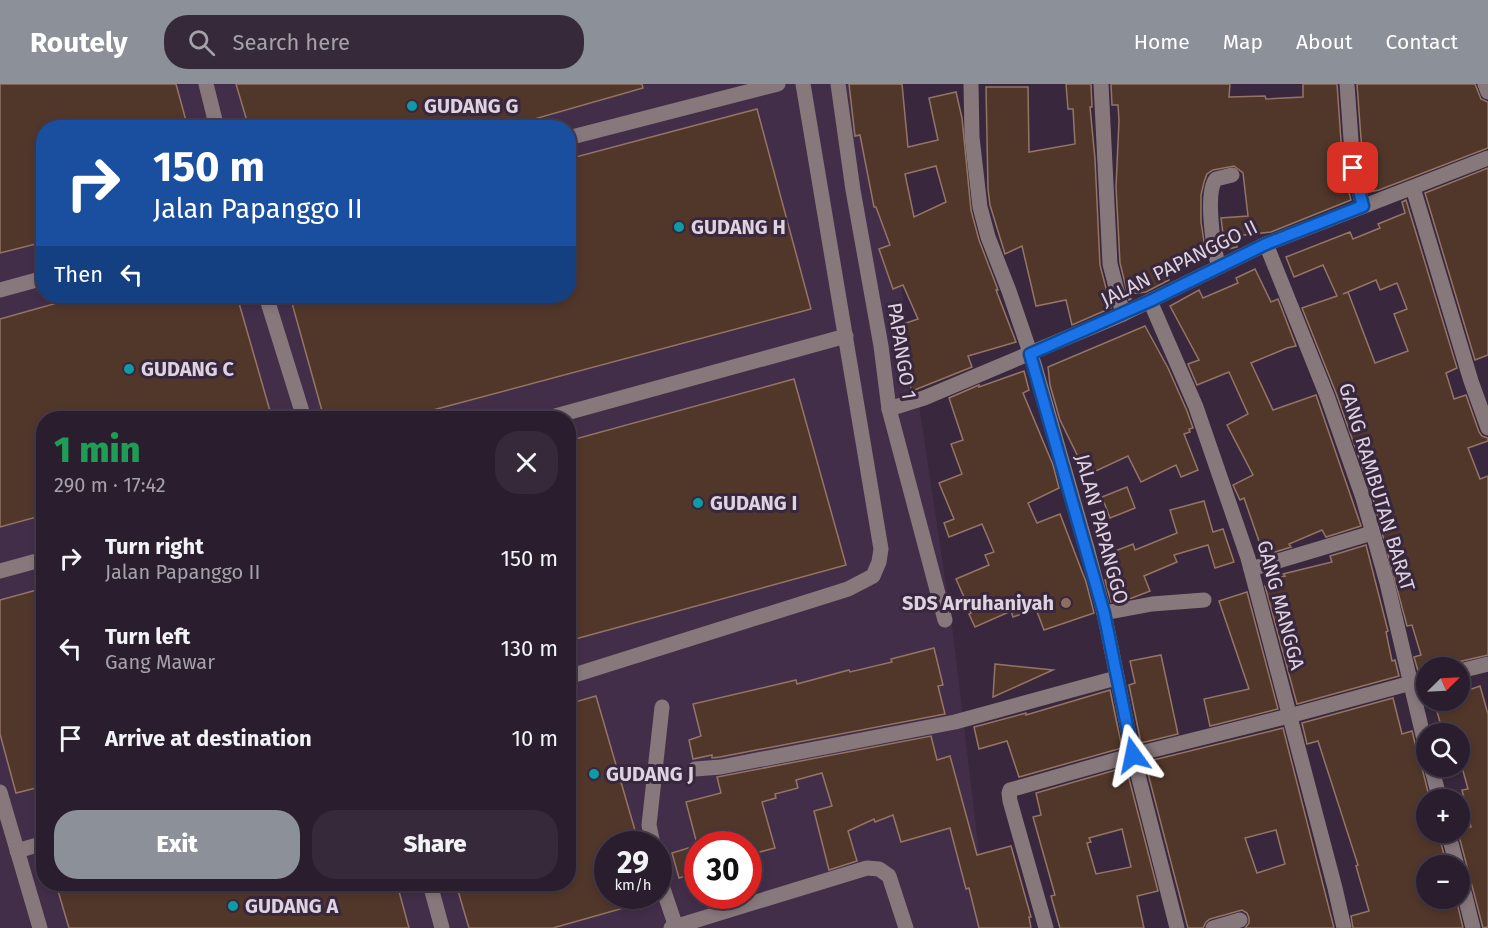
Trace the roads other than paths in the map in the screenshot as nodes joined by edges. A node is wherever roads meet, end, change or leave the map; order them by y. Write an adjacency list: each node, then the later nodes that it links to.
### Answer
1 (206, 84): 10 (street)
2 (778, 84): 11 (street)
3 (803, 84): 23 (street)
4 (838, 84): 25 (street, PAPANGO 1)
5 (971, 84): 24 (street, JALAN PAPANGGO)
6 (1101, 84): 22 (street)
7 (1347, 84): 15 (street)
8 (1485, 84): 9 (street)
9 (1488, 92)
10 (215, 120)
11 (576, 136)
12 (1488, 158): 14 (street, JALAN PAPANGGO II)
13 (1232, 176): 17 (street)
14 (1413, 188): 15 (street, JALAN PAPANGGO II); 28 (street)
15 (1363, 206): 16 (street, JALAN PAPANGGO II)
16 (1266, 244): 17 (street, JALAN PAPANGGO II); 29 (street, GANG RAMBUTAN BARAT)
17 (1219, 266): 20 (street, JALAN PAPANGGO II)
18 (36, 280): 19 (street)
19 (0, 290)
20 (1150, 301): 22 (street, JALAN PAPANGGO II); 31 (street, GANG MANGGA)
21 (268, 303): 26 (street)
22 (1123, 314): 24 (street, JALAN PAPANGGO II)
23 (846, 336): 27 (street); 38 (street)
24 (1030, 354): 25 (street, JALAN PAPANGGO II); 34 (street, JALAN PAPANGGO)
25 (889, 409): 35 (street, PAPANGO 1)
26 (302, 411)
27 (573, 411)
28 (1488, 428)
29 (1372, 533): 31 (street); 41 (street, GANG RAMBUTAN BARAT)
30 (36, 561): 32 (street)
31 (1251, 569): 43 (street, GANG MANGGA)
32 (0, 571)
33 (1204, 600): 34 (street)
34 (1104, 613): 39 (street, JALAN PAPANGGO)
35 (945, 620)
36 (1488, 664): 37 (street)
37 (1470, 668)
38 (576, 674)
39 (1116, 678): 45 (street, JALAN PAPANGGO); 46 (street)
40 (1416, 682): 41 (street)
41 (1410, 683): 43 (street); 44 (street, GANG RAMBUTAN BARAT)
42 (662, 707): 48 (street)
43 (1289, 716): 45 (street); 62 (street, GANG MANGGA)
44 (1420, 723)
45 (1133, 755): 59 (street); 60 (street, JALAN PAPANGGO)
46 (695, 769)
47 (0, 792): 50 (street)
48 (650, 831)
49 (36, 845): 50 (street)
50 (16, 851): 56 (street)
51 (432, 891): 57 (street)
52 (668, 909): 55 (street)
53 (1468, 909): 63 (street)
54 (1240, 920): 61 (street)
55 (673, 927): 58 (street)
56 (40, 928)
57 (442, 928)
58 (906, 928)
59 (1046, 928)
60 (1177, 928)
61 (1213, 928)
62 (1344, 928)
63 (1473, 928)

